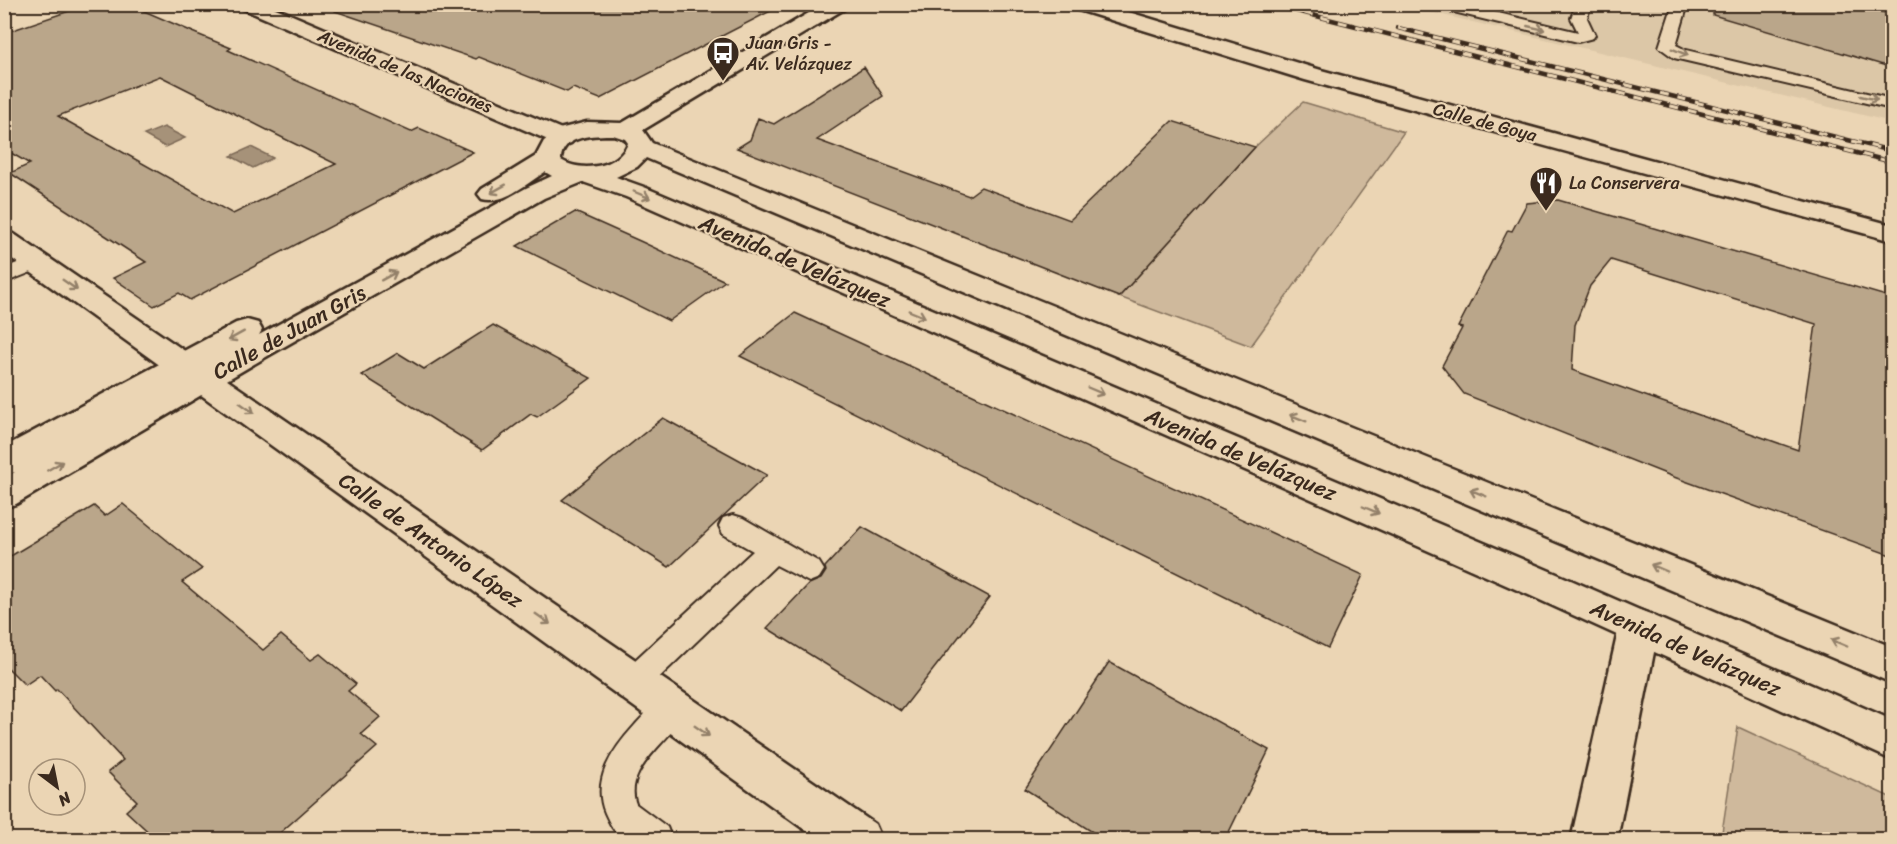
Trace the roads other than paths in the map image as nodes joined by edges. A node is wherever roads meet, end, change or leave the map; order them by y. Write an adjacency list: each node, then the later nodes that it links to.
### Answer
1 (248, 4): 9 (street, Avenida de las Naciones)
2 (1079, 4): 11 (street, Calle de Goya)
3 (1438, 4): 4 (lane, one-way to 4)
4 (1584, 4)
5 (1681, 4): 7 (lane, one-way to 7)
6 (836, 5): 8 (street)
7 (1893, 104)
8 (633, 139): 9 (street, Avenida de Velázquez); 10 (street, Calle de Juan Gris); 21 (street, Avenida de Velázquez, one-way to 8)
9 (556, 148): 10 (street, Avenida de las Naciones); 14 (street, Calle de Juan Gris, one-way to 14)
10 (581, 175): 14 (street, Calle de Juan Gris, one-way to 10); 20 (street, Avenida de Velázquez, one-way to 20)
11 (1893, 233)
12 (4, 240): 13 (street, Calle de Antonio López)
13 (20, 269): 14 (street, Calle de Antonio López, one-way to 14)
14 (195, 371): 15 (street, Calle de Juan Gris); 16 (street, Calle de Juan Gris, one-way to 14); 22 (street, Calle de Antonio López, one-way to 22)
15 (4, 463)
16 (4, 495)
17 (733, 526): 18 (lane)
18 (773, 550): 19 (lane); 22 (lane)
19 (809, 570)
20 (1639, 627): 24 (street, Avenida de Velázquez); 27 (street)
21 (1893, 665)
22 (632, 683): 23 (street, Calle de Antonio López)
23 (671, 710): 25 (lane); 26 (street, Calle de Antonio López, one-way to 26)
24 (1893, 740)
25 (654, 840)
26 (859, 840)
27 (1594, 840)

